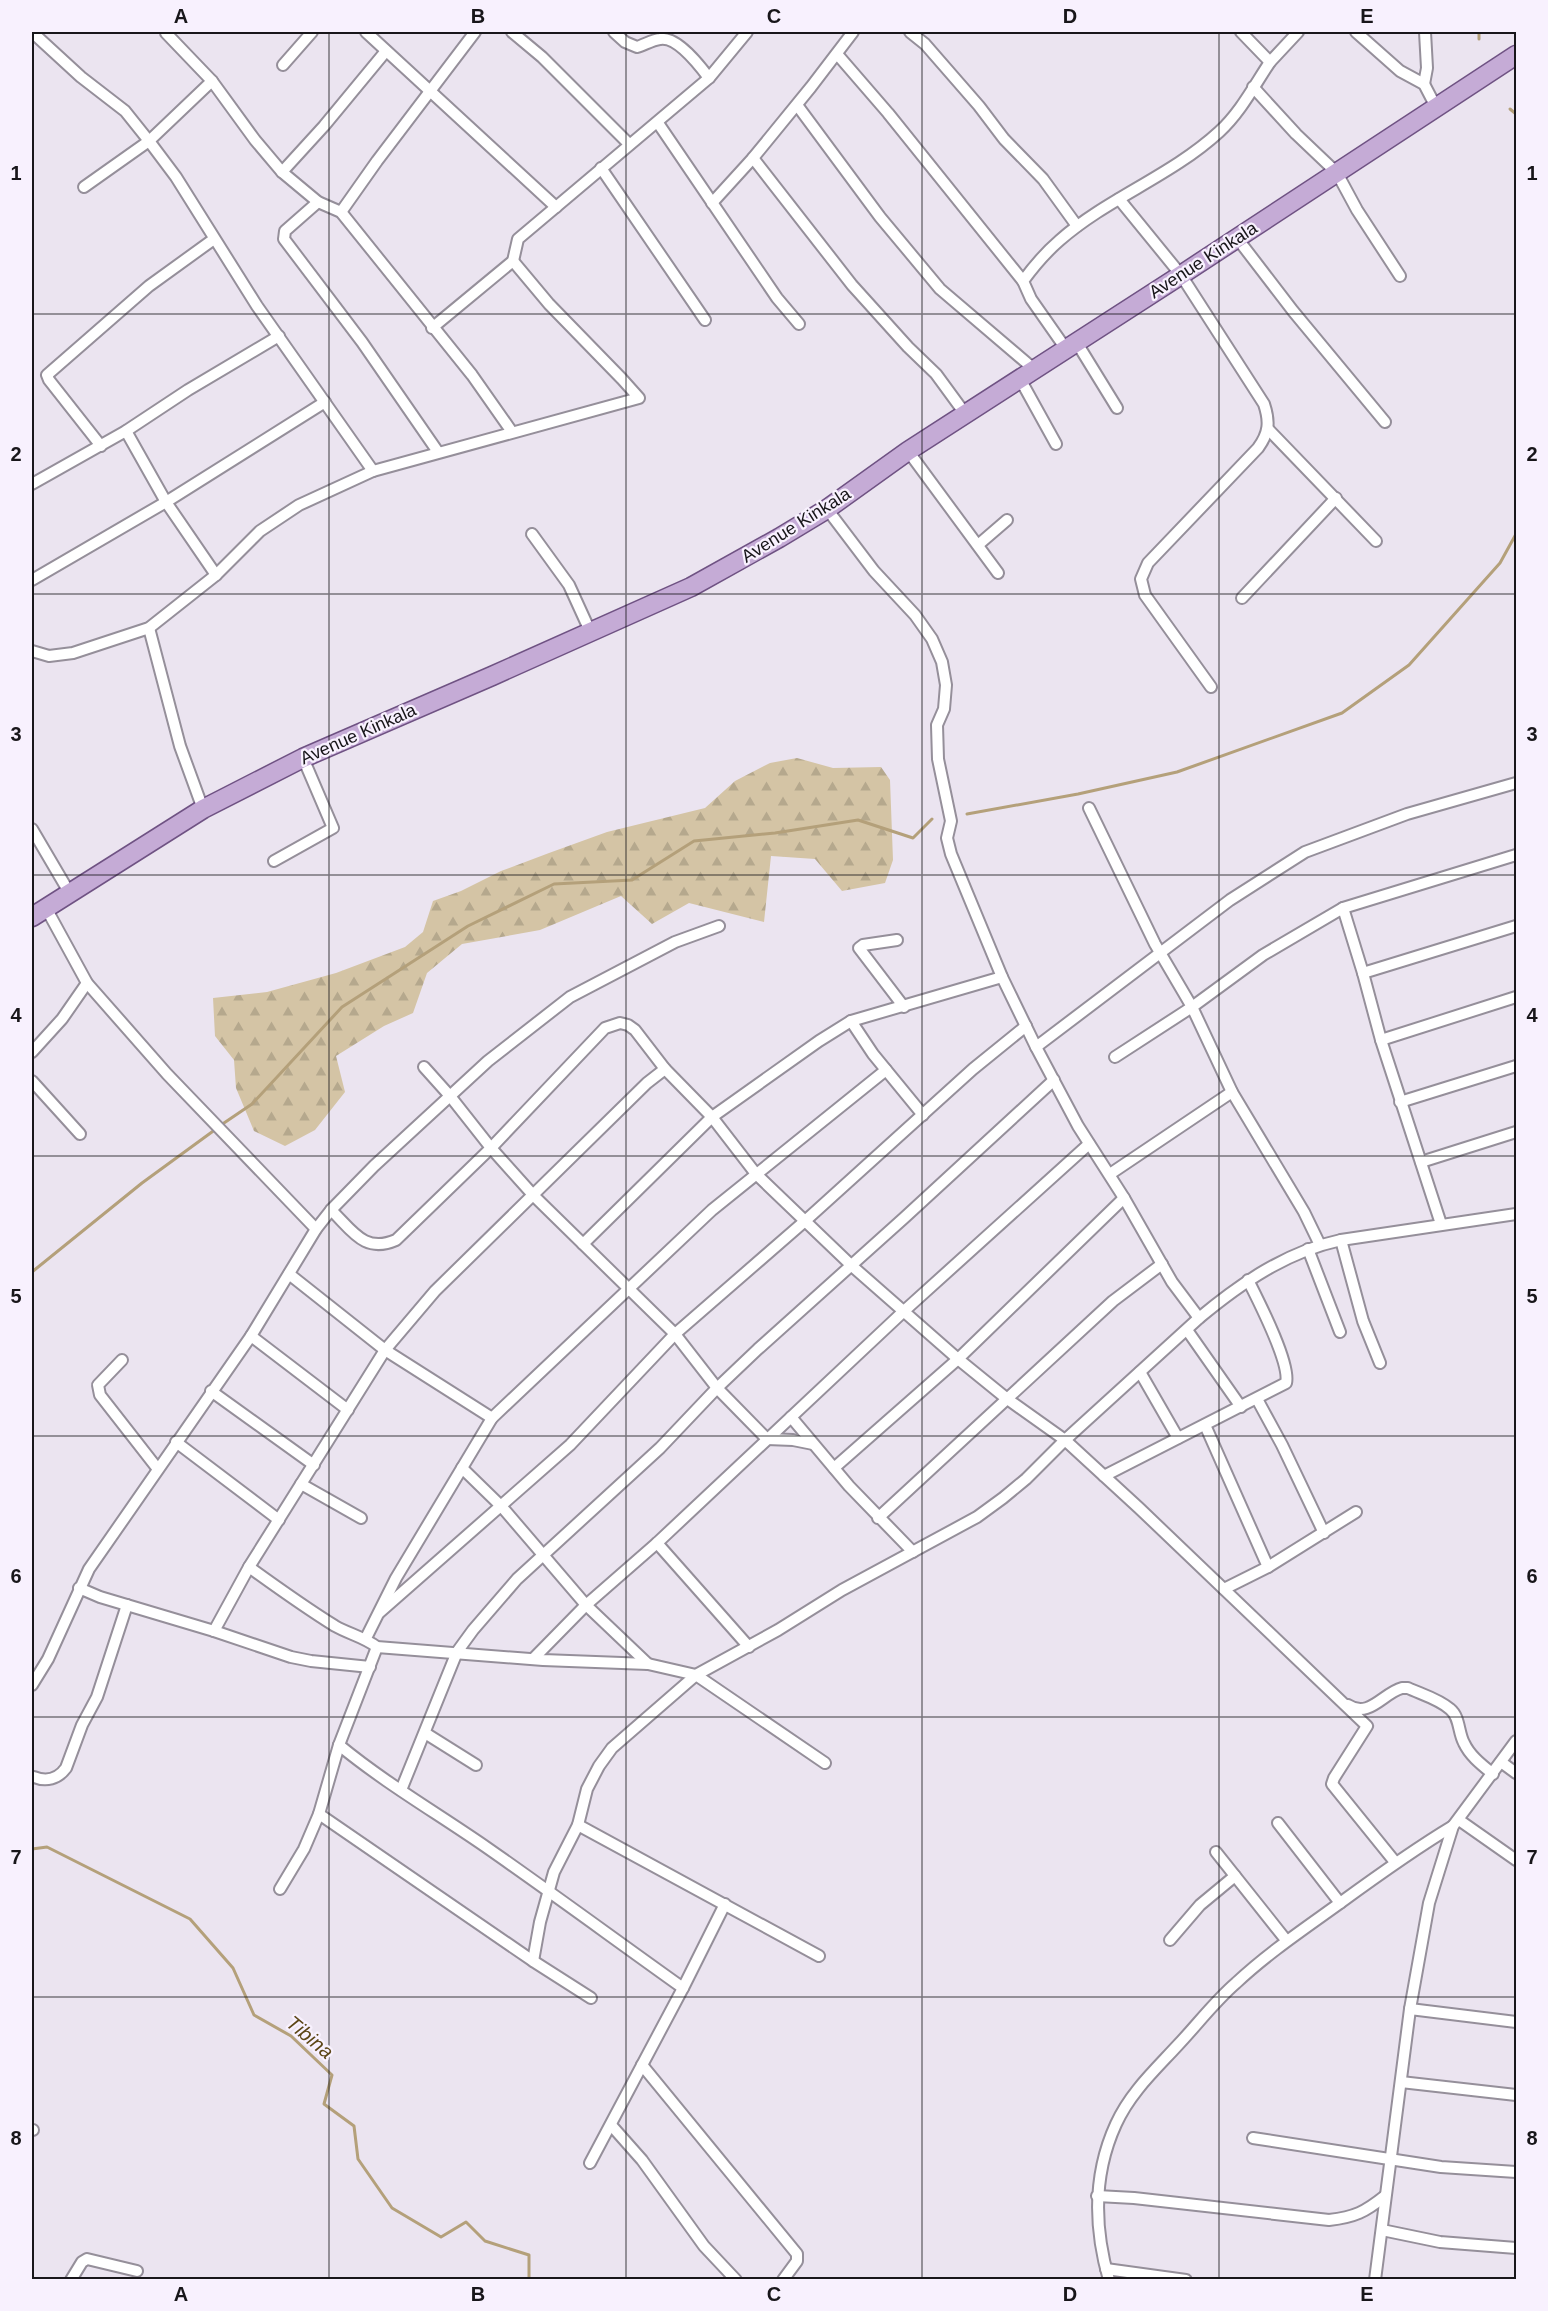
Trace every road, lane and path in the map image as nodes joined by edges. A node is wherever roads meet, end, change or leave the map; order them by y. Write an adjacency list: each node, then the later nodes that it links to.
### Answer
1 (32, 32): 28 (street)
2 (312, 32): 19 (street)
3 (366, 32): 15 (street)
4 (475, 32): 24 (street)
5 (512, 32): 29 (street)
6 (614, 32): 20 (street)
7 (747, 32): 20 (street)
8 (853, 32): 16 (street)
9 (910, 32): 40 (street)
10 (1241, 32): 18 (street)
11 (1298, 32): 18 (street)
12 (1356, 32): 22 (street)
13 (1425, 32): 22 (street)
14 (166, 33): 21 (street)
15 (386, 51): 24 (street); 32 (street)
16 (837, 54): 25 (street); 46 (street)
17 (1516, 55): 26 (main road, Avenue Kinkala)
18 (1270, 62): 23 (street)
19 (283, 65)
20 (709, 78): 27 (street)
21 (212, 81): 28 (street); 32 (street)
22 (1424, 84): 26 (street)
23 (1254, 87): 33 (street); 35 (street)
24 (430, 91): 38 (street); 39 (street)
25 (797, 105): 30 (street); 52 (street)
26 (1436, 106): 33 (main road, Avenue Kinkala)
27 (658, 123): 29 (street); 37 (street)
28 (149, 141): 34 (street); 42 (street)
29 (629, 144): 31 (street)
30 (753, 158): 37 (street); 55 (street)
31 (601, 168): 38 (street); 47 (street)
32 (282, 172): 36 (street)
33 (1336, 173): 41 (main road, Avenue Kinkala); 45 (street)
34 (84, 187)
35 (1119, 199): 40 (street); 44 (street)
36 (318, 202): 39 (street); 63 (street)
37 (712, 202): 48 (street)
38 (556, 207): 43 (street)
39 (341, 212): 49 (street)
40 (1077, 226): 46 (street)
41 (1237, 238): 44 (main road, Avenue Kinkala); 56 (street)
42 (214, 239): 50 (street); 61 (street)
43 (513, 261): 49 (street); 59 (street)
44 (1181, 275): 51 (main road, Avenue Kinkala); 57 (street)
45 (1400, 276)
46 (1023, 280): 51 (street)
47 (705, 320)
48 (799, 324)
49 (432, 328): 59 (street)
50 (279, 336): 53 (street); 58 (street)
51 (1071, 346): 52 (main road, Avenue Kinkala); 54 (street)
52 (1028, 374): 55 (main road, Avenue Kinkala); 60 (street)
53 (325, 402): 64 (street); 67 (street)
54 (1116, 408)
55 (966, 415): 62 (main road, Avenue Kinkala)
56 (1385, 422)
57 (1268, 429): 66 (street); 80 (street)
58 (126, 431): 61 (street); 67 (street)
59 (512, 432): 63 (street)
60 (1056, 444)
61 (101, 446): 65 (street)
62 (908, 451): 68 (main road, Avenue Kinkala); 72 (street)
63 (438, 452): 64 (street)
64 (373, 471): 74 (street)
65 (32, 484)
66 (1336, 498): 71 (street); 76 (street)
67 (166, 502): 74 (street); 75 (street)
68 (826, 509): 78 (main road, Avenue Kinkala); 96 (street)
69 (1007, 520): 72 (street)
70 (532, 534): 78 (street)
71 (1376, 541)
72 (978, 545): 73 (street)
73 (999, 573)
74 (216, 575): 77 (street)
75 (32, 580)
76 (1242, 598)
77 (149, 628): 79 (street); 84 (street)
78 (590, 631): 81 (main road, Avenue Kinkala)
79 (32, 651)
80 (1211, 687)
81 (303, 758): 84 (main road, Avenue Kinkala); 87 (street)
82 (1516, 783): 94 (street)
83 (1089, 808): 94 (street)
84 (203, 809): 88 (main road, Avenue Kinkala)
85 (32, 829): 88 (street)
86 (1516, 855): 89 (street)
87 (274, 861)
88 (69, 892): 90 (main road, Avenue Kinkala)
89 (1343, 908): 95 (street); 100 (street)
90 (39, 912): 97 (street)
91 (718, 926): 114 (street)
92 (1516, 926): 95 (street)
93 (897, 940): 99 (street)
94 (1160, 951): 100 (street); 104 (street)
95 (1363, 973): 103 (street)
96 (1002, 977): 99 (street); 102 (street)
97 (87, 983): 105 (street); 131 (street)
98 (1516, 997): 103 (street)
99 (904, 1007): 101 (street)
100 (1192, 1007): 106 (street); 113 (street)
101 (851, 1021): 110 (street); 117 (street)
102 (1026, 1026): 104 (street); 116 (street)
103 (1381, 1040): 115 (street)
104 (1036, 1047): 111 (street)
105 (32, 1052)
106 (1115, 1057)
107 (1516, 1066): 115 (street)
108 (424, 1067): 114 (street)
109 (665, 1069): 117 (street); 121 (street); 125 (street)
110 (886, 1070): 116 (street); 123 (street)
111 (1054, 1080): 120 (street); 137 (street)
112 (32, 1081): 119 (street)
113 (1232, 1092): 124 (street); 134 (street)
114 (450, 1096): 121 (street); 127 (street)
115 (1401, 1102): 122 (street)
116 (924, 1115): 129 (street)
117 (712, 1117): 123 (street); 133 (street)
118 (1516, 1132): 122 (street)
119 (80, 1134)
120 (1089, 1144): 124 (street); 141 (street)
121 (491, 1148): 125 (street); 127 (street)
122 (1421, 1162): 130 (street)
123 (756, 1174): 129 (street); 140 (street)
124 (1110, 1174): 126 (street)
125 (534, 1196): 133 (street); 147 (street)
126 (1124, 1198): 136 (street); 148 (street)
127 (331, 1209): 131 (street)
128 (1516, 1214): 130 (street)
129 (805, 1221): 137 (street); 145 (street)
130 (1441, 1224): 132 (street)
131 (316, 1229): 138 (street)
132 (1341, 1240): 134 (street); 150 (street)
133 (583, 1245): 140 (street)
134 (1320, 1245): 135 (street)
135 (1308, 1250): 139 (street); 144 (street)
136 (1162, 1264): 142 (street); 154 (street)
137 (852, 1266): 141 (street); 152 (street)
138 (289, 1274): 146 (street); 147 (street)
139 (1248, 1280): 142 (street); 155 (street)
140 (627, 1289): 145 (street); 159 (street)
141 (904, 1311): 148 (street); 158 (street)
142 (1199, 1318): 143 (street)
143 (1188, 1330): 151 (street); 156 (street)
144 (1340, 1332)
145 (675, 1334): 152 (street); 172 (street)
146 (251, 1336): 153 (street); 157 (street)
147 (385, 1350): 157 (street); 159 (street)
148 (958, 1359): 154 (street); 169 (street)
149 (122, 1360): 167 (street)
150 (1380, 1362)
151 (1140, 1372): 161 (street); 163 (street)
152 (717, 1388): 162 (street); 180 (street)
153 (212, 1391): 164 (street); 166 (street)
154 (1006, 1398): 163 (street); 175 (street)
155 (1257, 1399): 156 (street); 177 (street)
156 (1241, 1407): 160 (street)
157 (348, 1410): 166 (street)
158 (791, 1417): 162 (street); 165 (street)
159 (492, 1418): 168 (street)
160 (1205, 1425): 161 (street); 182 (street)
161 (1178, 1438): 170 (street)
162 (767, 1439): 165 (street); 178 (street)
163 (1065, 1440): 170 (street); 179 (street)
164 (176, 1442): 167 (street); 176 (street)
165 (813, 1444): 169 (street)
166 (314, 1464): 171 (street)
167 (157, 1468): 183 (street)
168 (462, 1468): 172 (street); 187 (street)
169 (834, 1468): 175 (street)
170 (1104, 1476): 184 (street)
171 (302, 1484): 174 (street); 176 (street)
172 (502, 1506): 180 (street); 187 (street)
173 (1356, 1512): 177 (street)
174 (361, 1518)
175 (878, 1518): 179 (street)
176 (279, 1520): 181 (street)
177 (1324, 1533): 182 (street)
178 (657, 1543): 186 (street); 191 (street)
179 (913, 1552): 191 (street)
180 (544, 1553): 186 (street); 192 (street)
181 (249, 1567): 188 (street); 189 (street)
182 (1268, 1567): 184 (street)
183 (79, 1588): 185 (street); 197 (street)
184 (1224, 1589): 198 (street)
185 (127, 1605): 188 (street); 207 (street)
186 (586, 1605): 193 (street); 194 (street)
187 (380, 1612): 189 (street)
188 (214, 1631): 195 (street)
189 (366, 1638): 190 (street)
190 (377, 1647): 192 (street); 195 (street)
191 (749, 1647): 196 (street)
192 (457, 1652): 193 (street); 199 (street)
193 (534, 1658): 194 (street)
194 (648, 1664): 196 (street)
195 (370, 1666): 201 (street)
196 (696, 1675): 203 (street); 212 (street)
197 (32, 1685)
198 (1340, 1701): 206 (street); 215 (street)
199 (425, 1733): 204 (street); 208 (street)
200 (1516, 1741): 202 (street)
201 (339, 1745): 208 (street); 209 (street)
202 (1501, 1762): 205 (street); 206 (street)
203 (825, 1763)
204 (476, 1765)
205 (1516, 1773)
206 (1492, 1774): 211 (street)
207 (34, 1777)
208 (401, 1790): 218 (street)
209 (319, 1814): 217 (street); 224 (street)
210 (1278, 1823): 219 (street)
211 (1456, 1823): 214 (street); 215 (street); 227 (street)
212 (578, 1825): 218 (street); 220 (street)
213 (1216, 1852): 216 (street)
214 (1516, 1860)
215 (1395, 1862): 219 (street)
216 (1235, 1876): 221 (street); 222 (street)
217 (280, 1889)
218 (549, 1893): 224 (street); 225 (street)
219 (1340, 1903): 222 (street)
220 (725, 1904): 223 (street); 225 (street)
221 (1170, 1940)
222 (1286, 1940): 237 (street)
223 (819, 1956)
224 (533, 1961): 226 (street)
225 (683, 1988): 229 (street)
226 (591, 1998)
227 (1410, 2009): 228 (street); 230 (street)
228 (1516, 2022)
229 (642, 2065): 232 (street); 245 (street)
230 (1401, 2082): 231 (street); 234 (street)
231 (1516, 2095)
232 (611, 2125): 235 (street); 244 (street)
233 (1253, 2138): 234 (street)
234 (1390, 2158): 236 (street); 238 (street)
235 (590, 2163)
236 (1516, 2172)
237 (1097, 2196): 238 (street); 242 (street)
238 (1385, 2196): 239 (street)
239 (1382, 2230): 240 (street); 247 (street)
240 (1516, 2248)
241 (137, 2271): 243 (street)
242 (1108, 2274): 246 (street)
243 (71, 2280)
244 (736, 2280)
245 (783, 2280)
246 (1186, 2280)
247 (1375, 2280)

